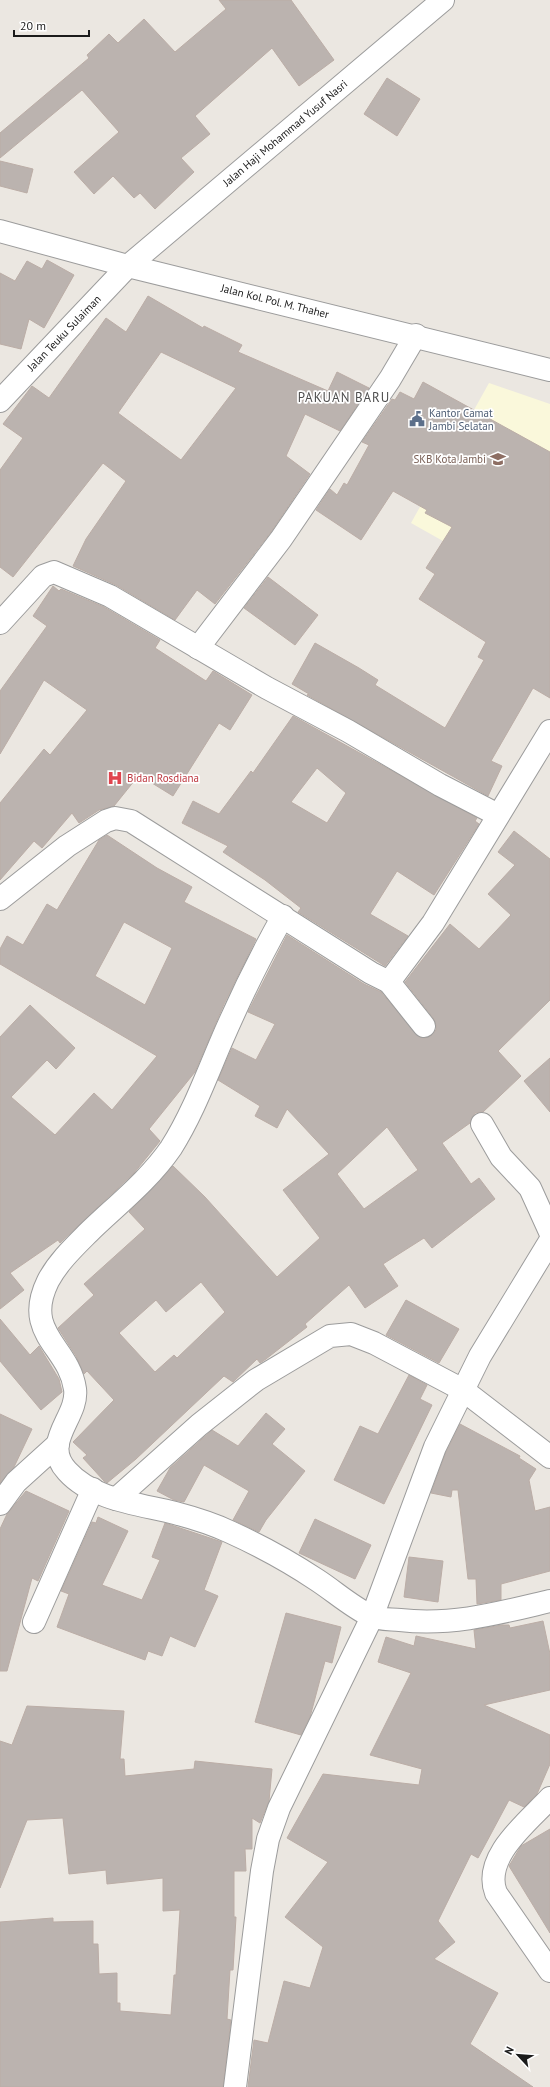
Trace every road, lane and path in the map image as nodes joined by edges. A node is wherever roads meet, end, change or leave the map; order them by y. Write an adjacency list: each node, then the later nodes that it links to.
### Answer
1 (443, 0): 3 (street, Jalan Haji Mohammad Yusuf Nasri)
2 (0, 231): 3 (street, Jalan Kol. Pol. M. Thaher)
3 (128, 266): 4 (street, Jalan Kol. Pol. M. Thaher); 6 (street, Jalan Teuku Sulaiman)
4 (416, 335): 5 (street, Jalan Kol. Pol. M. Thaher); 8 (street)
5 (550, 370)
6 (0, 401)
7 (0, 623): 8 (street)
8 (198, 648): 10 (street)
9 (550, 731): 10 (street)
10 (498, 815): 13 (street)
11 (2, 894): 12 (street)
12 (283, 916): 13 (street); 19 (street)
13 (390, 982): 14 (street)
14 (424, 1026)
15 (482, 1124): 16 (street)
16 (550, 1232)
17 (550, 1241): 18 (street)
18 (463, 1390): 20 (street); 22 (street); 25 (street)
19 (58, 1444): 21 (street); 23 (street)
20 (550, 1457)
21 (93, 1489): 22 (street); 26 (street)
22 (116, 1499): 25 (street)
23 (0, 1504)
24 (550, 1602): 25 (street)
25 (372, 1618): 29 (street)
26 (34, 1622)
27 (550, 1798): 28 (street)
28 (550, 1971)
29 (235, 2087)

